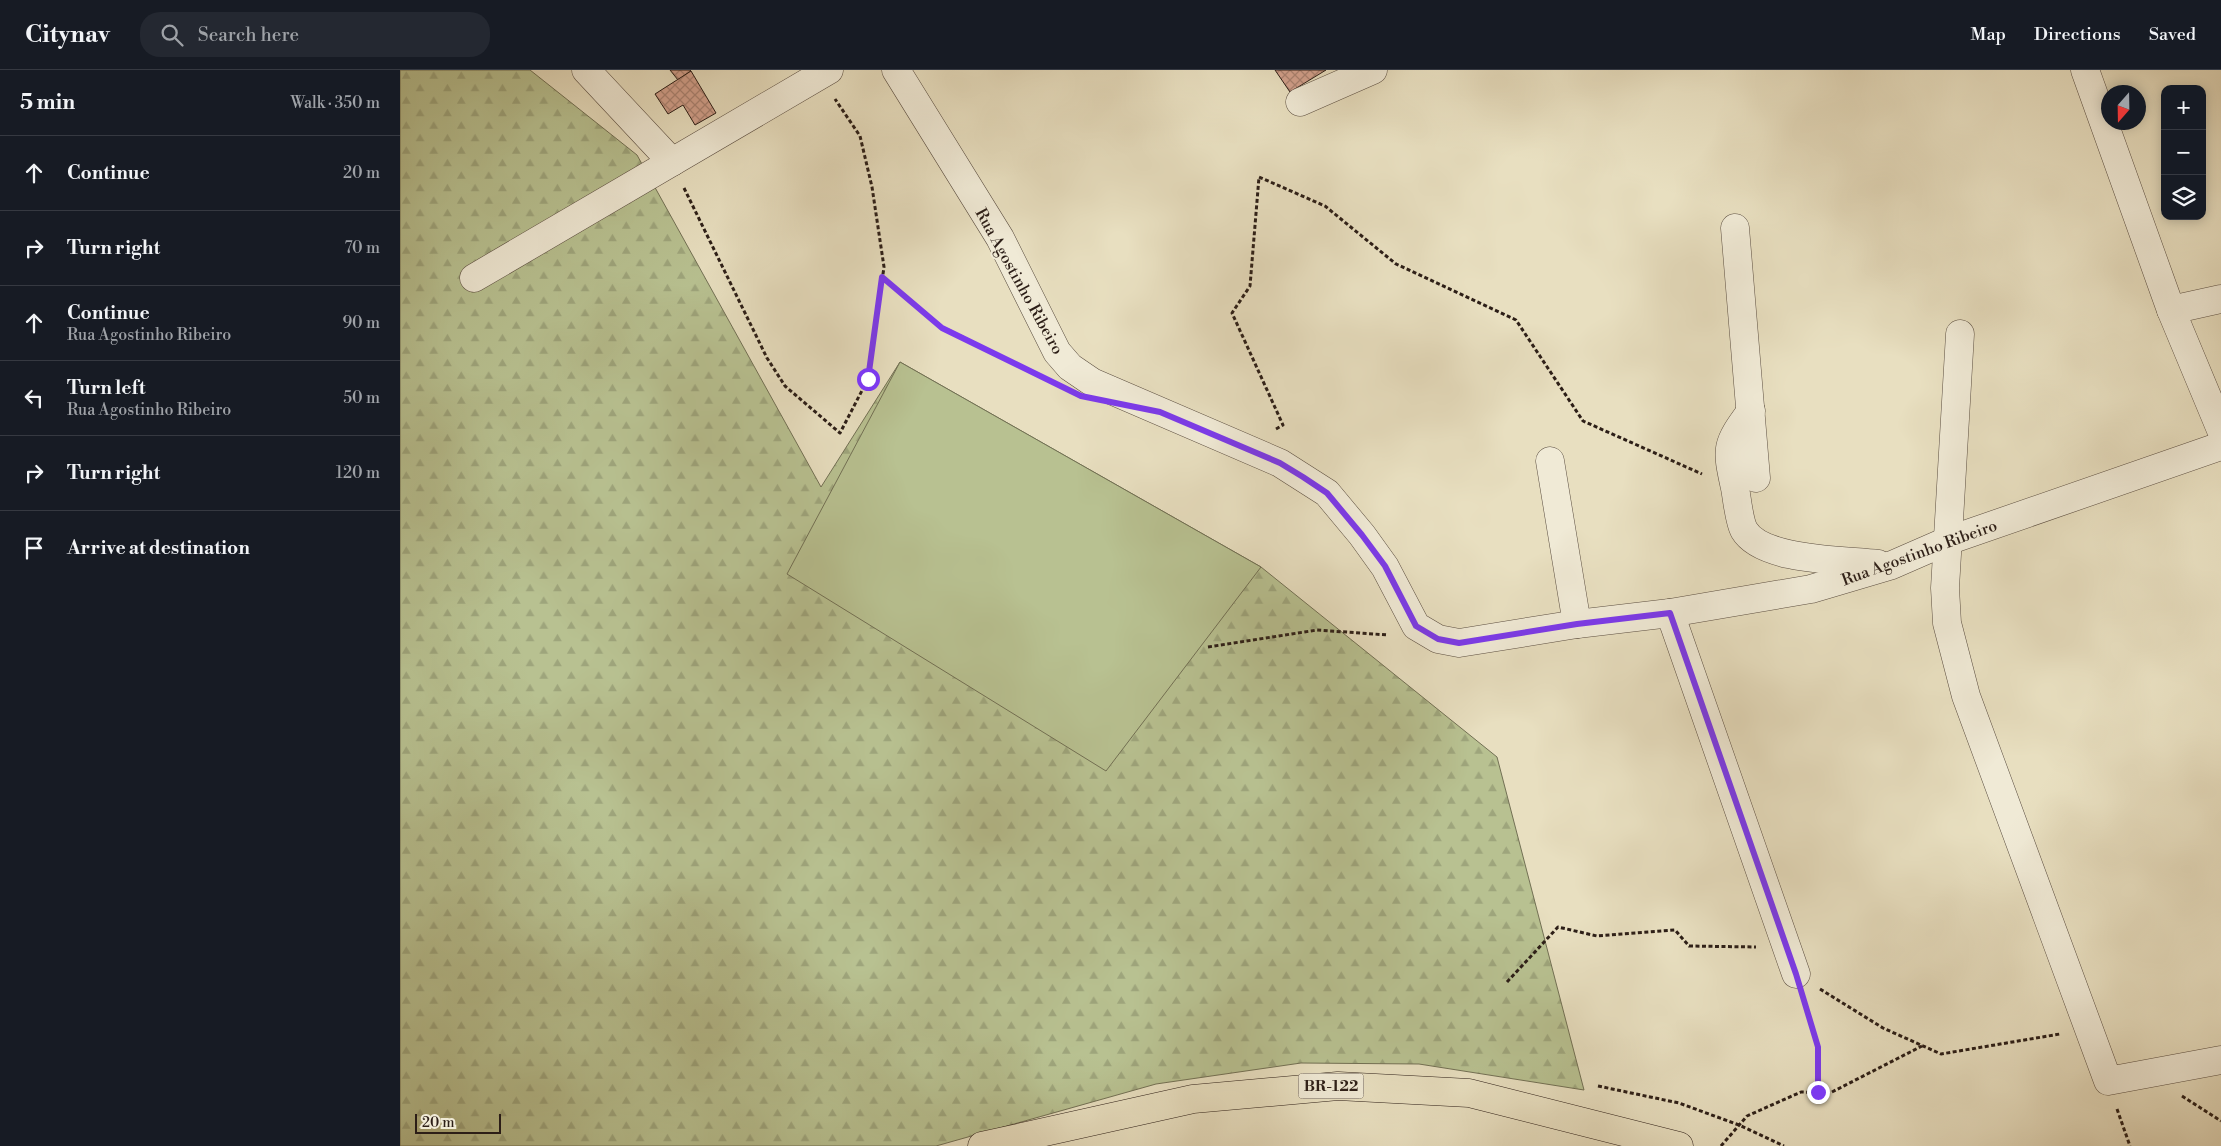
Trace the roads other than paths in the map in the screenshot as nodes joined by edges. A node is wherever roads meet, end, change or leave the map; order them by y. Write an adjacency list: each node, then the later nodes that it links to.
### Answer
1 (586, 70): 7 (street)
2 (896, 70): 19 (street, Rua Agostinho Ribeiro)
3 (1373, 70): 6 (street)
4 (2085, 70): 11 (street)
5 (824, 73): 7 (street)
6 (1300, 102)
7 (672, 162): 9 (street)
8 (1735, 228): 17 (street)
9 (474, 278)
10 (2221, 299): 11 (street)
11 (2171, 310): 13 (street)
12 (1960, 334): 16 (street)
13 (2221, 430)
14 (2221, 446): 16 (street, Rua Agostinho Ribeiro)
15 (1550, 462): 19 (street)
16 (1947, 541): 17 (street, Rua Agostinho Ribeiro); 21 (street)
17 (1892, 565): 18 (street, Rua Agostinho Ribeiro)
18 (1670, 613): 19 (street, Rua Agostinho Ribeiro); 20 (street)
19 (1577, 624)
20 (1796, 974)
21 (2221, 1060)
22 (982, 1146): 23 (highway, BR-122)
23 (1679, 1146)

